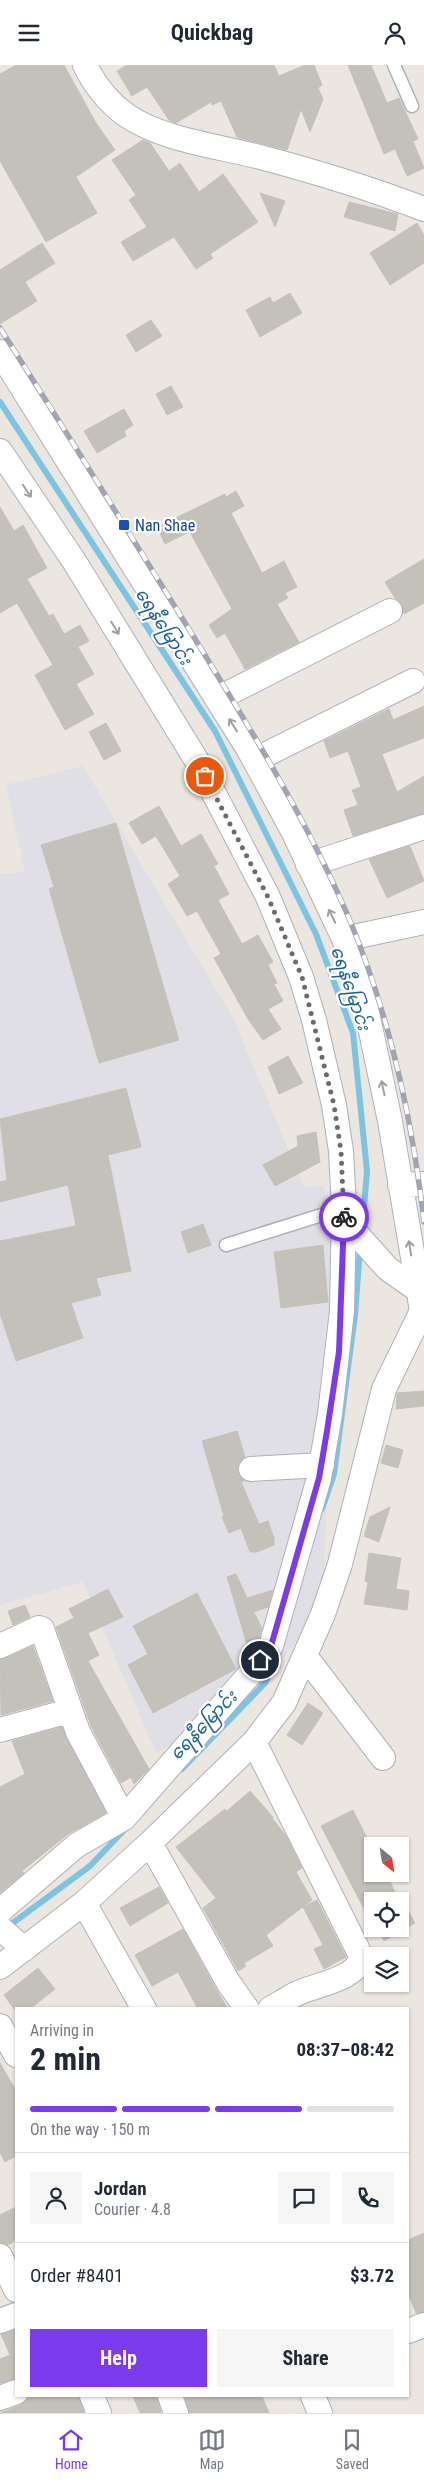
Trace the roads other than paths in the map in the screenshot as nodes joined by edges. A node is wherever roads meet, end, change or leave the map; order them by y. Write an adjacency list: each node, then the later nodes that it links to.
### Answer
1 (85, 65): 4 (street)
2 (394, 65): 3 (lane)
3 (412, 106)
4 (424, 209)
5 (0, 351): 9 (street)
6 (0, 451): 17 (street, one-way to 17)
7 (390, 611): 9 (street)
8 (414, 681): 10 (street)
9 (217, 699): 10 (street, one-way to 9)
10 (255, 760): 12 (street)
11 (424, 827): 12 (street)
12 (308, 865): 14 (street, one-way to 12)
13 (424, 922): 14 (street)
14 (344, 939): 16 (street, one-way to 14)
15 (424, 1184): 16 (street)
16 (400, 1185): 19 (street, one-way to 16)
17 (348, 1220): 18 (lane); 19 (street); 20 (street)
18 (226, 1245)
19 (419, 1303): 23 (street)
20 (322, 1465): 21 (street); 28 (street)
21 (251, 1469)
22 (0, 1646): 24 (street)
23 (305, 1656): 26 (street); 27 (street)
24 (70, 1711): 25 (street); 28 (street)
25 (0, 1730)
26 (254, 1741): 29 (street); 37 (street)
27 (383, 1758)
28 (124, 1818): 31 (street)
29 (150, 1843): 30 (street); 36 (street)
30 (84, 1903): 33 (street); 35 (street)
31 (0, 1911)
32 (0, 1928): 33 (street)
33 (21, 1947): 34 (street)
34 (0, 1967)
35 (143, 2007)
36 (246, 2007)
37 (274, 2007)
38 (0, 2026): 39 (street)
39 (15, 2053)
40 (0, 2256): 41 (street)
41 (15, 2288)
42 (15, 2315): 43 (street)
43 (0, 2321)
44 (424, 2325): 45 (street)
45 (409, 2331)
46 (15, 2392): 50 (street)
47 (92, 2397): 51 (street)
48 (170, 2397): 52 (street)
49 (313, 2397): 53 (street)
50 (0, 2398)
51 (99, 2413)
52 (176, 2413)
53 (320, 2413)

